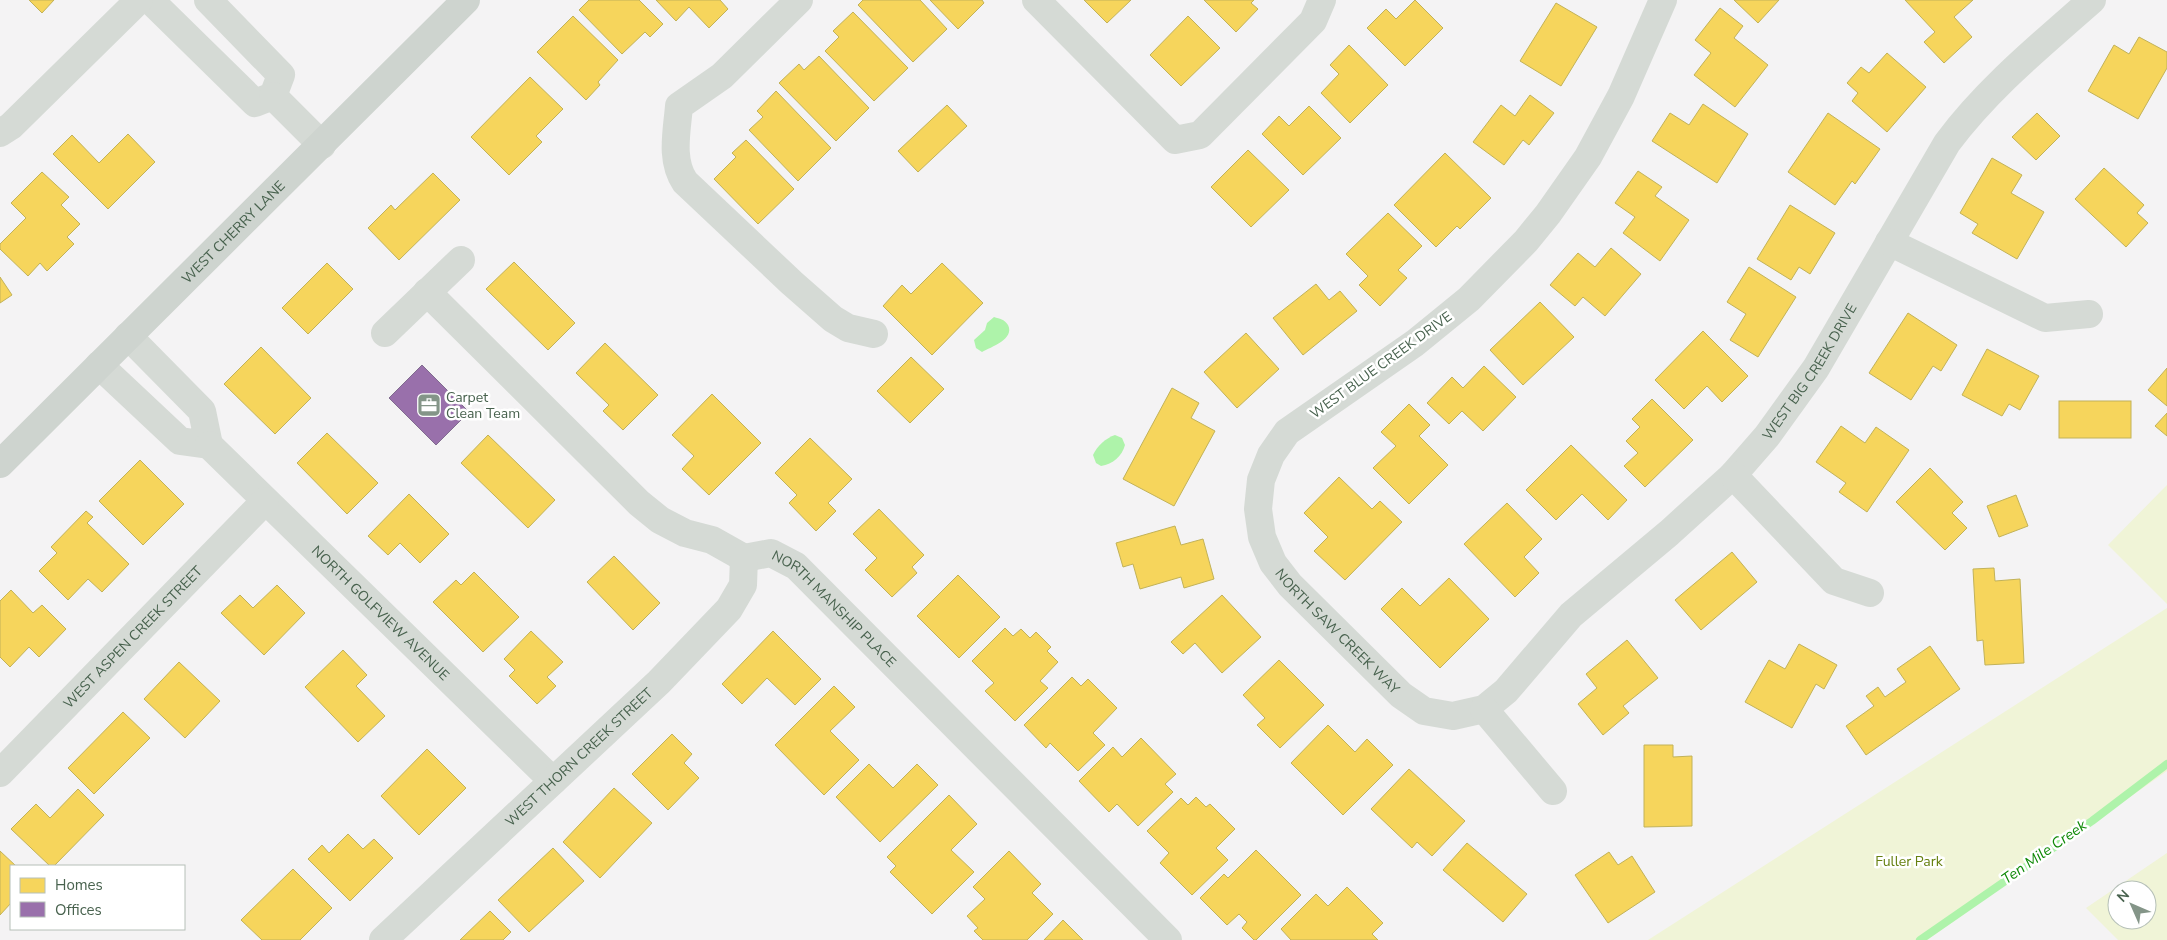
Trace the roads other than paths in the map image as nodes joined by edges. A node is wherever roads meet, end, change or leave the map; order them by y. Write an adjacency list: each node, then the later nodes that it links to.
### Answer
1 (138, 0): 11 (street)
2 (150, 0): 10 (street)
3 (208, 0): 10 (street)
4 (466, 0): 12 (main road, WEST CHERRY LANE)
5 (799, 0): 18 (street)
6 (1036, 0): 7 (street)
7 (1322, 0)
8 (1663, 0): 24 (street, WEST BLUE CREEK DRIVE)
9 (2092, 0): 13 (street, WEST BIG CREEK DRIVE)
10 (273, 96): 12 (street)
11 (0, 133)
12 (322, 145): 19 (main road, WEST CHERRY LANE)
13 (1889, 242): 16 (street); 23 (street, WEST BIG CREEK DRIVE)
14 (461, 260): 15 (street)
15 (427, 292): 17 (street); 26 (street)
16 (2089, 314)
17 (385, 333)
18 (874, 334)
19 (128, 336): 20 (main road, WEST CHERRY LANE); 21 (street)
20 (100, 365): 21 (street); 22 (main road, WEST CHERRY LANE)
21 (209, 445): 25 (street, NORTH GOLFVIEW AVENUE)
22 (0, 464)
23 (1733, 475): 27 (street); 28 (street, WEST BIG CREEK DRIVE)
24 (1261, 480): 28 (street, NORTH SAW CREEK WAY)
25 (265, 500): 29 (street, WEST ASPEN CREEK STREET); 30 (street, NORTH GOLFVIEW AVENUE)
26 (744, 558): 30 (street, WEST THORN CREEK STREET); 33 (street, NORTH MANSHIP PLACE)
27 (1870, 593)
28 (1484, 709): 31 (street)
29 (0, 773)
30 (553, 781): 32 (street, WEST THORN CREEK STREET)
31 (1554, 791)
32 (383, 940)
33 (1168, 940)

